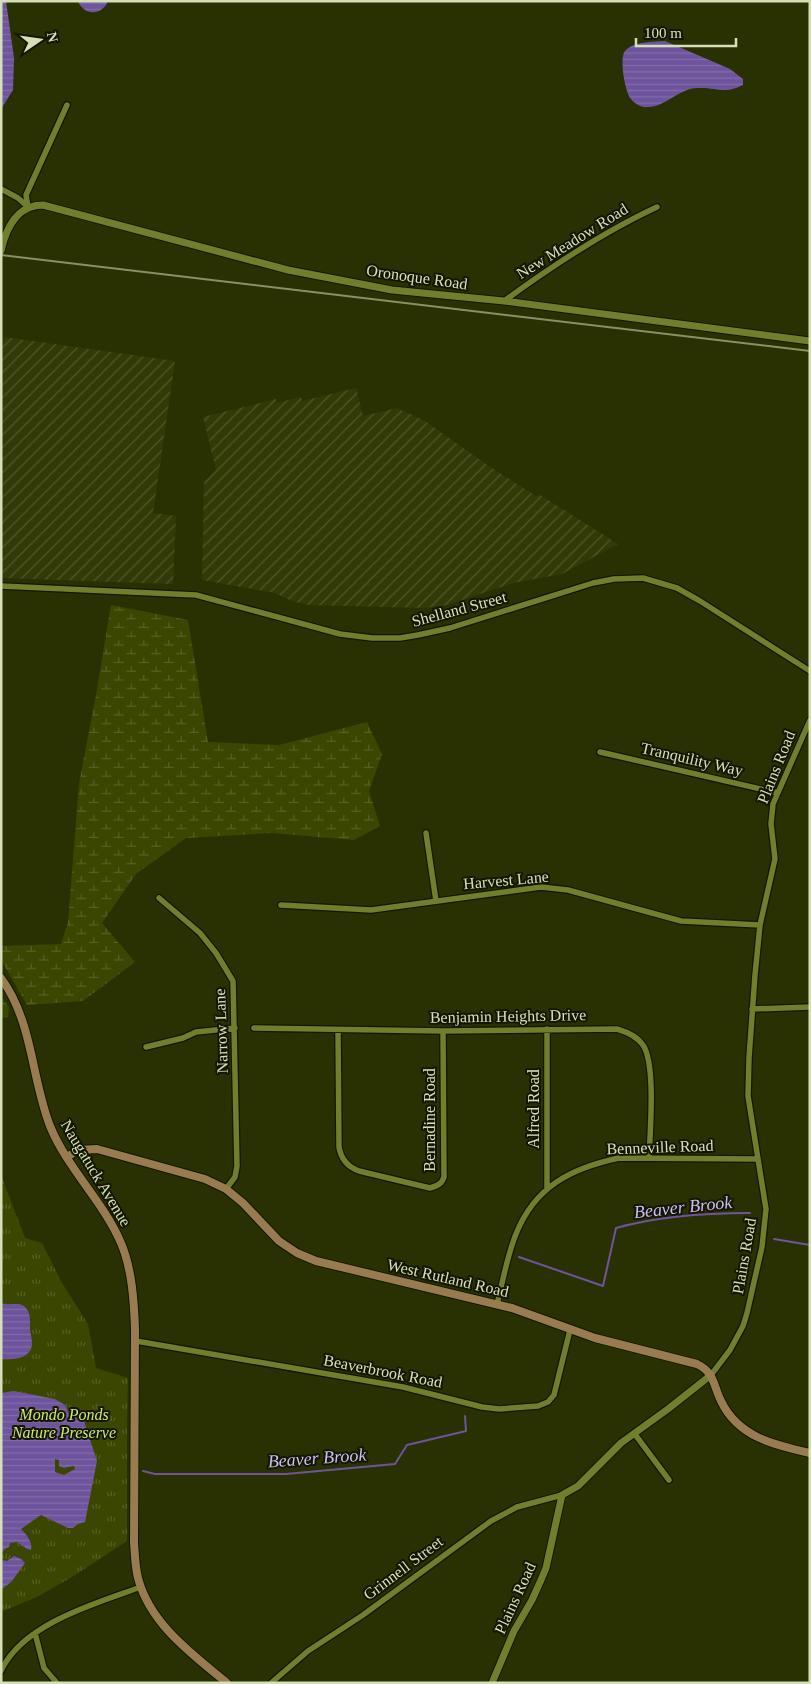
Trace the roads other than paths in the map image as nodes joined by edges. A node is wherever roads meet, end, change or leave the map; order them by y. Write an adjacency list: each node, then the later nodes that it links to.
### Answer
1 (66, 105): 3 (street)
2 (1, 189): 3 (street)
3 (28, 207): 5 (street); 6 (street, Oronoque Road)
4 (657, 208): 6 (street, New Meadow Road)
5 (1, 252)
6 (504, 301): 7 (street, Oronoque Road)
7 (810, 341)
8 (1, 586): 9 (street, Shelland Street)
9 (810, 671)
10 (810, 720): 12 (street, Plains Road)
11 (600, 752): 12 (street, Tranquility Way)
12 (778, 793): 17 (street, Plains Road)
13 (426, 833): 15 (street)
14 (159, 898): 21 (street, Narrow Lane)
15 (436, 901): 16 (street, Harvest Lane); 17 (street, Harvest Lane)
16 (281, 905)
17 (760, 925): 20 (street, Plains Road)
18 (1, 978): 27 (main road, Naugatuck Avenue)
19 (810, 1007): 20 (street)
20 (752, 1009): 29 (street, Plains Road)
21 (235, 1028): 26 (street); 30 (street, Narrow Lane)
22 (254, 1028): 24 (street, Benjamin Heights Drive)
23 (547, 1029): 25 (street, Benjamin Heights Drive); 28 (street, Benjamin Heights Drive); 31 (street, Alfred Road)
24 (338, 1030): 25 (street, Benjamin Heights Drive); 25 (street, Bernadine Road)
25 (443, 1031)
26 (146, 1048)
27 (67, 1157): 30 (main road, West Rutland Road); 34 (main road, Naugatuck Avenue)
28 (649, 1158): 29 (street, Benneville Road); 31 (street, Benneville Road)
29 (758, 1159): 35 (street, Plains Road)
30 (226, 1189): 32 (main road, West Rutland Road)
31 (548, 1189): 32 (street, Benneville Road)
32 (497, 1304): 33 (main road, West Rutland Road)
33 (570, 1330): 34 (street, Beaverbrook Road); 35 (main road, West Rutland Road)
34 (136, 1341): 40 (main road, Naugatuck Avenue)
35 (711, 1375): 36 (street, Plains Road); 37 (main road)
36 (634, 1432): 38 (street); 39 (street, Plains Road)
37 (810, 1453)
38 (669, 1480)
39 (562, 1495): 45 (street, Grinnell Street); 46 (street, Plains Road)
40 (141, 1587): 41 (street); 44 (main road, Naugatuck Avenue)
41 (35, 1633): 42 (street); 43 (street)
42 (1, 1671)
43 (57, 1683)
44 (227, 1683)
45 (271, 1683)
46 (492, 1683)

